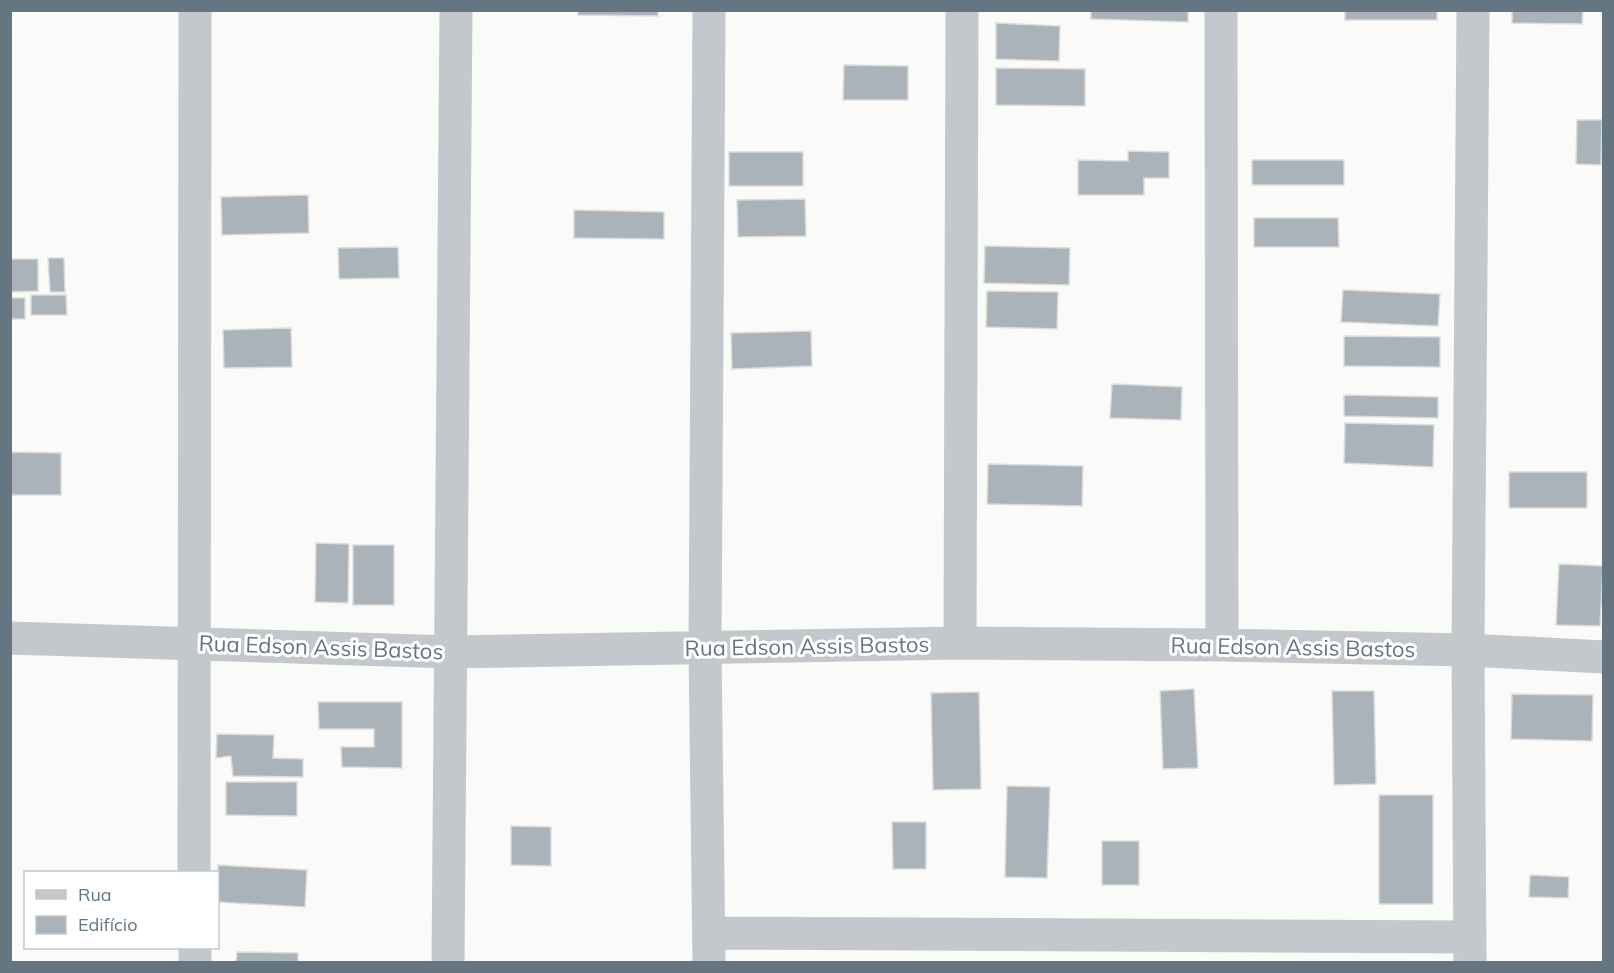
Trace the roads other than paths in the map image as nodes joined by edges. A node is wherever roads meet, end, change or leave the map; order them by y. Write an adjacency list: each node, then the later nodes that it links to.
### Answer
1 (195, 10): 8 (street)
2 (456, 10): 13 (street)
3 (709, 10): 11 (street)
4 (962, 10): 9 (street)
5 (1221, 10): 10 (street)
6 (1473, 10): 12 (street)
7 (10, 638): 8 (street, Rua Edson Assis Bastos)
8 (193, 643): 13 (street, Rua Edson Assis Bastos); 15 (street)
9 (960, 643): 10 (street, Rua Edson Assis Bastos); 11 (street, Rua Edson Assis Bastos)
10 (1222, 645): 12 (street, Rua Edson Assis Bastos)
11 (705, 647): 13 (street, Rua Edson Assis Bastos); 16 (street)
12 (1468, 650): 14 (street, Rua Edson Assis Bastos); 17 (street)
13 (451, 652): 18 (street)
14 (1604, 657)
15 (194, 871)
16 (709, 948): 17 (street)
17 (1470, 950)
18 (448, 963)

